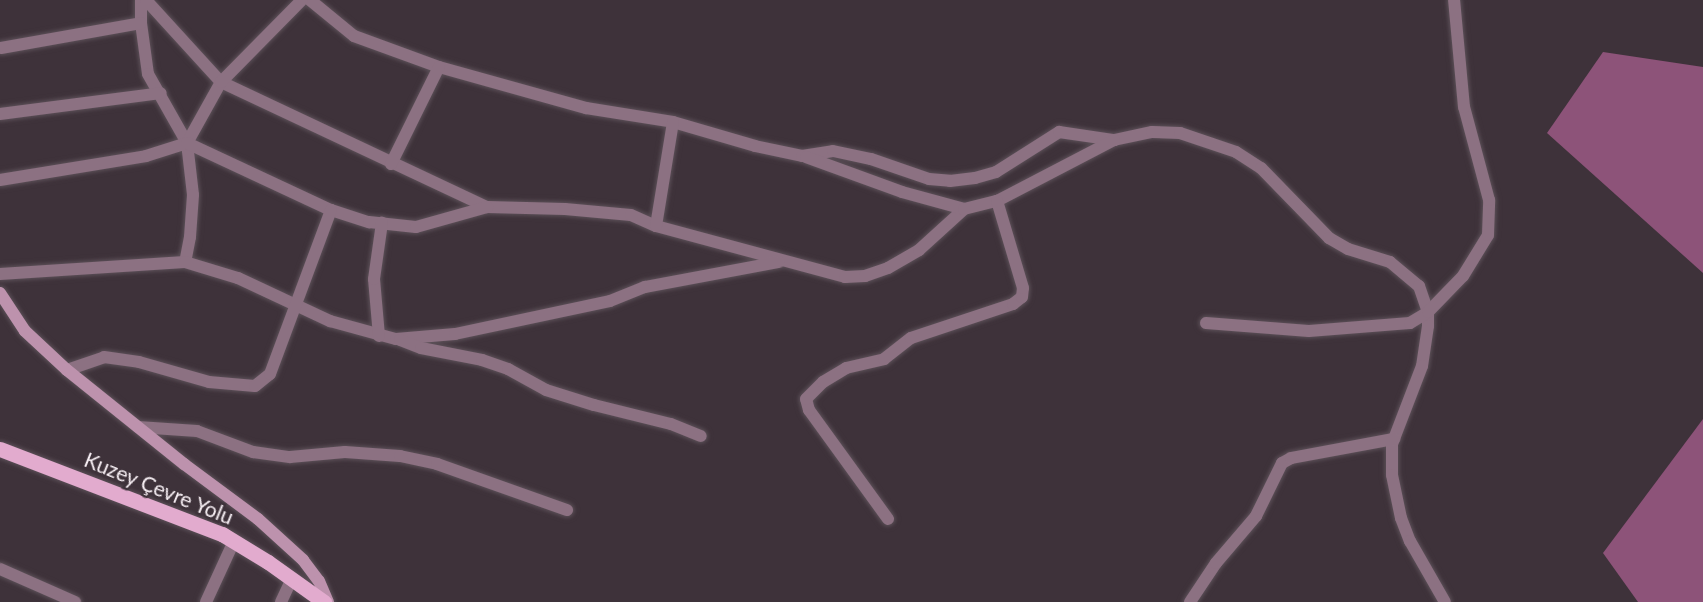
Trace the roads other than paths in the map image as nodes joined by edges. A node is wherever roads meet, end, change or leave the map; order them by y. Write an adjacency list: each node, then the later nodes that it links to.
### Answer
1 (141, 0): 6 (street)
2 (146, 0): 9 (street)
3 (302, 0): 9 (street)
4 (310, 0): 8 (street)
5 (1454, 0): 29 (street)
6 (141, 23): 7 (street); 10 (street)
7 (1, 48)
8 (440, 67): 12 (street); 16 (street)
9 (221, 82): 14 (street); 16 (street)
10 (160, 93): 11 (street); 14 (street)
11 (0, 114)
12 (674, 122): 15 (street); 23 (street)
13 (1114, 140): 15 (street); 18 (street); 29 (street)
14 (187, 143): 17 (street); 21 (street); 24 (street)
15 (802, 156): 20 (street)
16 (392, 164): 19 (street)
17 (0, 180)
18 (997, 201): 20 (street); 39 (street)
19 (486, 207): 22 (street); 23 (street)
20 (964, 209): 25 (street)
21 (331, 210): 22 (street); 28 (street)
22 (382, 223): 31 (street)
23 (656, 226): 25 (street)
24 (185, 262): 26 (street); 28 (street)
25 (782, 262): 32 (street)
26 (0, 274)
27 (0, 293): 33 (street)
28 (294, 304): 31 (street); 33 (street)
29 (1428, 312): 30 (street); 36 (street)
30 (1206, 323)
31 (379, 336): 32 (street)
32 (396, 339): 35 (street)
33 (67, 370): 34 (street)
34 (138, 427): 38 (street); 46 (street)
35 (701, 436)
36 (1394, 439): 47 (street); 48 (street)
37 (0, 449): 40 (main road, Kuzey Çevre Yolu)
38 (567, 510)
39 (888, 519)
40 (234, 541): 42 (main road, Kuzey Çevre Yolu); 44 (street)
41 (0, 568): 43 (street)
42 (292, 578): 45 (street); 46 (main road, Kuzey Çevre Yolu)
43 (75, 602)
44 (206, 602)
45 (282, 602)
46 (326, 602)
47 (1190, 602)
48 (1445, 602)

